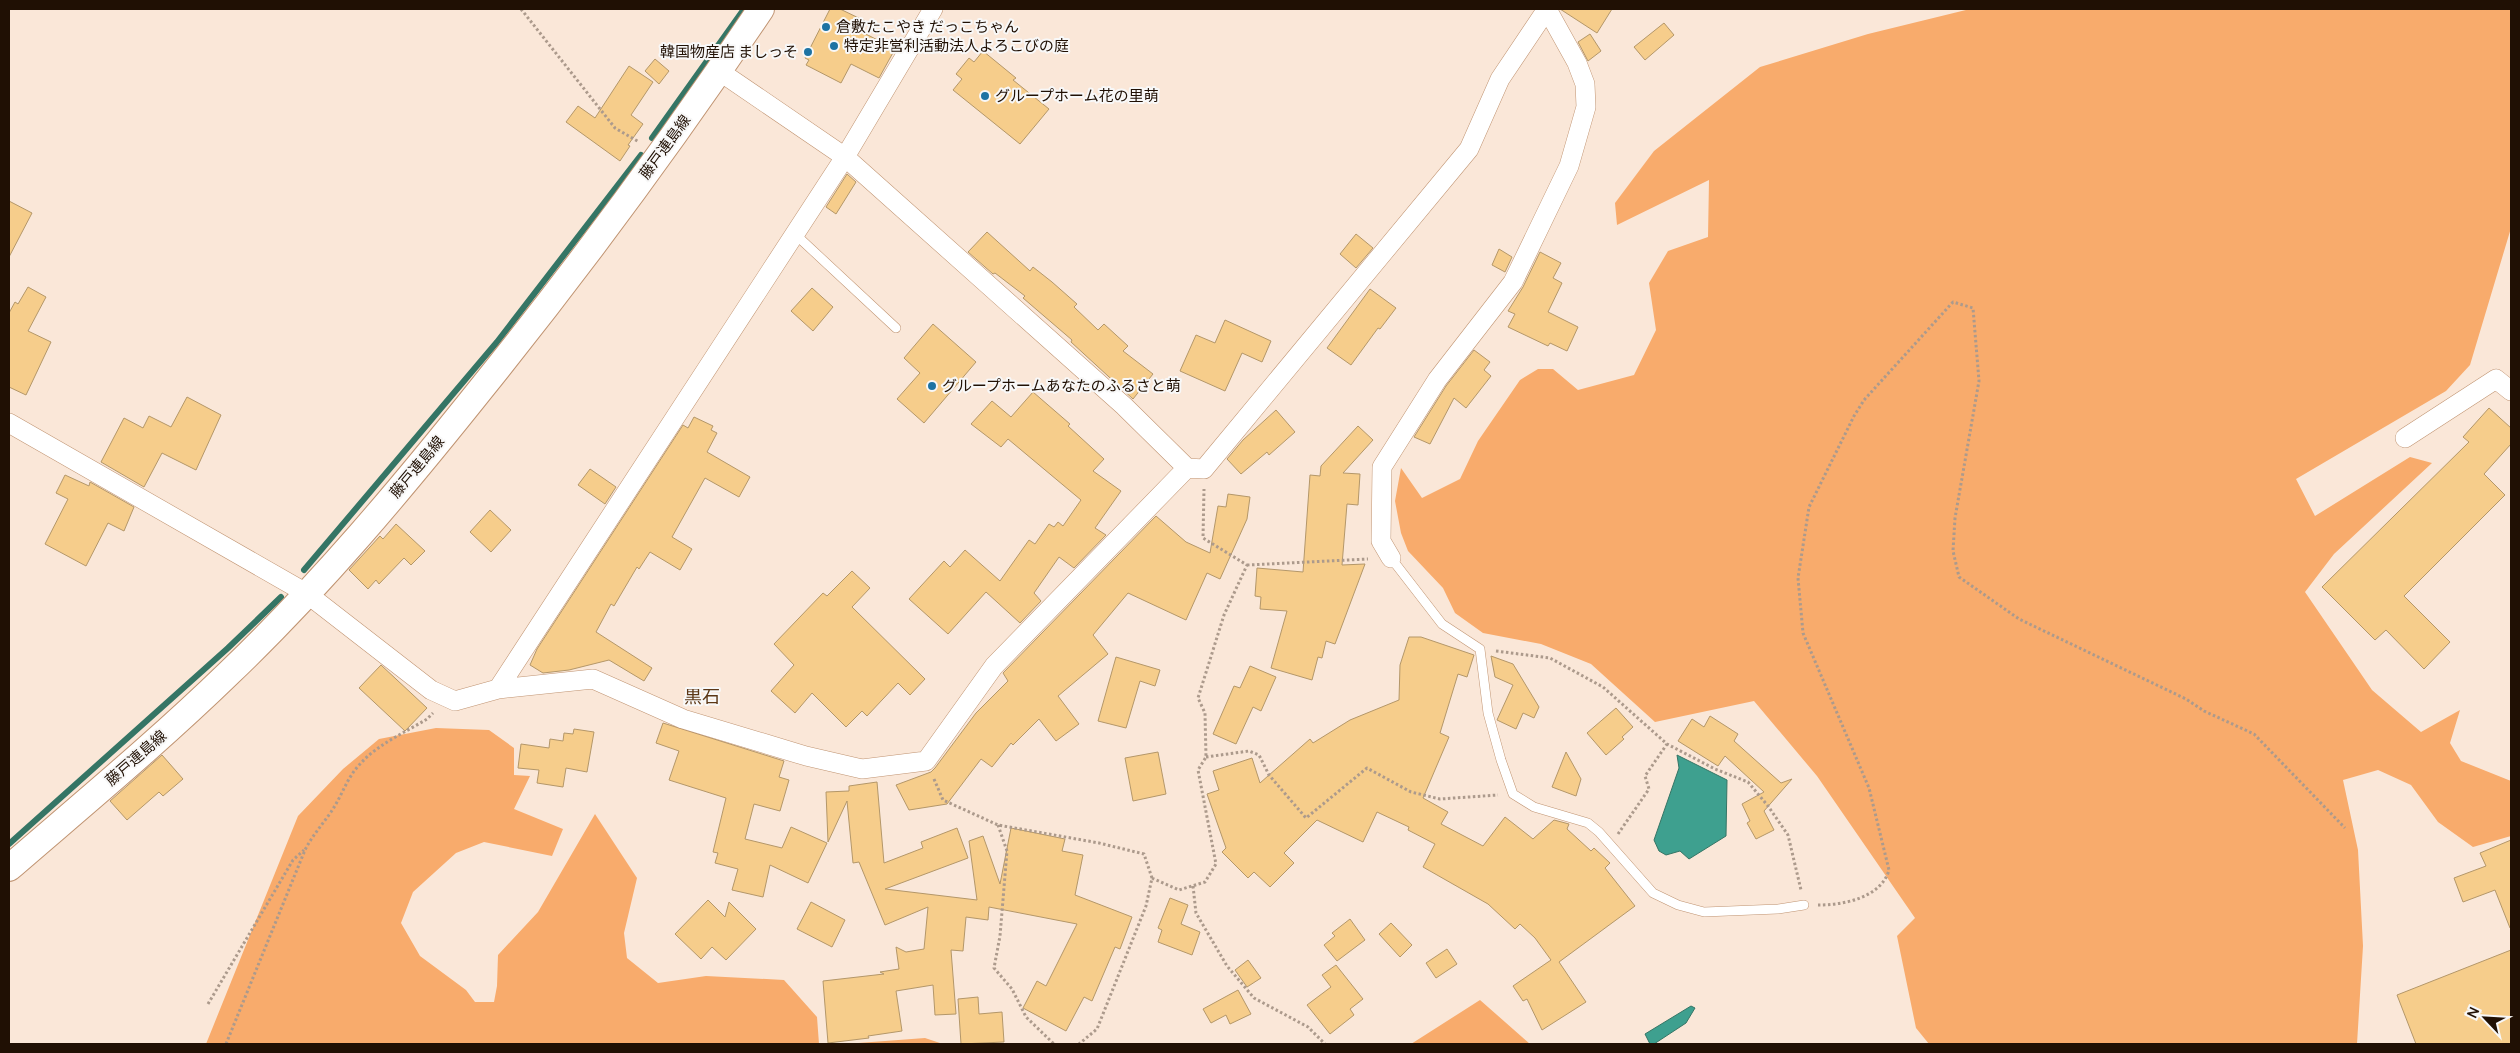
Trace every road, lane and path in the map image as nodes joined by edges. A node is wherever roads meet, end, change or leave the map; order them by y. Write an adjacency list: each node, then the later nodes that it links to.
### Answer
1 (521, 9): 6 (path)
2 (760, 9): 5 (main road, 藤戸連島線)
3 (932, 9): 7 (street)
4 (1547, 9): 13 (street); 14 (street)
5 (720, 70): 6 (main road, 藤戸連島線); 7 (street)
6 (660, 155): 16 (main road, 藤戸連島線)
7 (845, 157): 8 (street); 13 (street)
8 (795, 234): 9 (lane); 18 (street)
9 (896, 328)
10 (2511, 391): 12 (street)
11 (9, 423): 16 (street)
12 (2405, 438)
13 (1196, 468): 15 (path); 22 (street)
14 (1391, 558): 15 (path); 17 (lane)
15 (1247, 565): 21 (path)
16 (306, 593): 19 (street); 28 (main road, 藤戸連島線)
17 (1480, 649): 20 (path); 23 (lane)
18 (498, 689): 19 (street); 22 (street)
19 (446, 696): 27 (path)
20 (1667, 744): 26 (path); 31 (path)
21 (1206, 757): 23 (path); 30 (path)
22 (926, 761): 24 (path)
23 (1513, 794): 26 (lane)
24 (998, 825): 29 (path); 34 (path)
25 (2345, 828): 31 (path)
26 (1610, 844): 31 (lane)
27 (305, 850): 32 (path); 33 (path)
28 (9, 868)
29 (1152, 878): 30 (path); 35 (path)
30 (1193, 886): 36 (path)
31 (1804, 905)
32 (208, 1004)
33 (226, 1044)
34 (1054, 1044)
35 (1079, 1044)
36 (1325, 1044)

